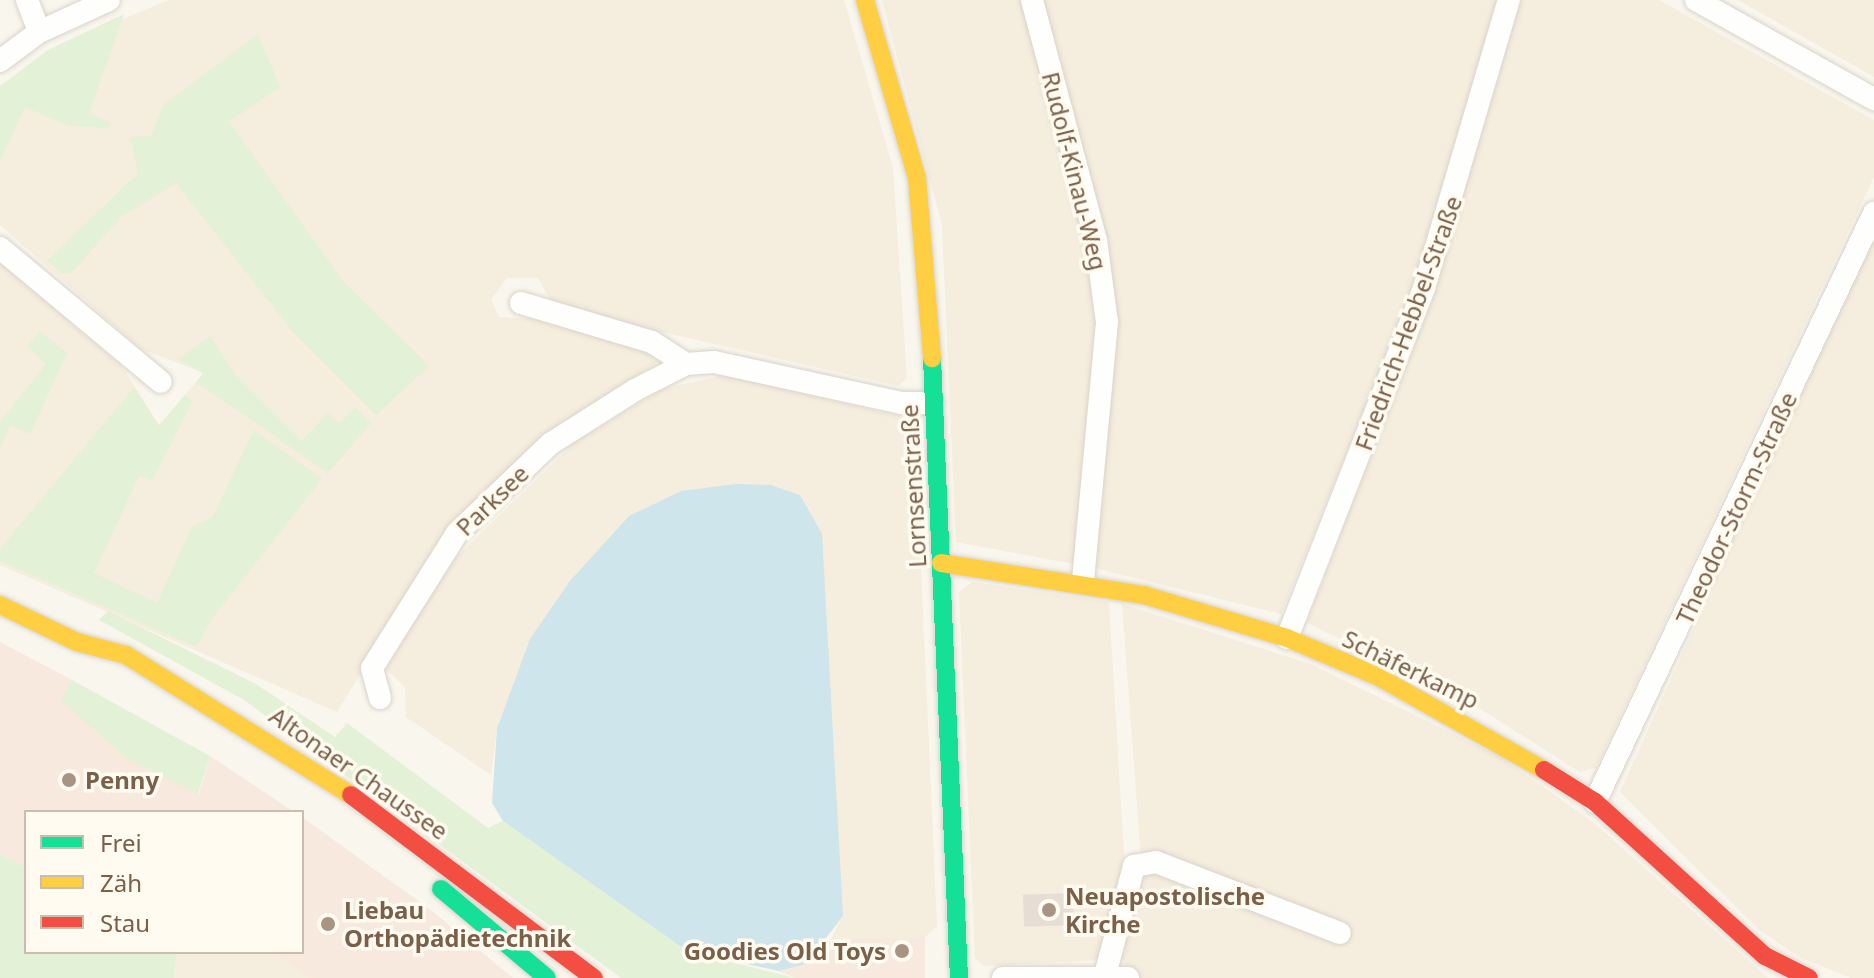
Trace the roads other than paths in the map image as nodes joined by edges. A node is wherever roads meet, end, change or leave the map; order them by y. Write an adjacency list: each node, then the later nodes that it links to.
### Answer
1 (27, 0): 7 (street)
2 (109, 0): 7 (street)
3 (865, 0): 15 (street, Lornsenstraße)
4 (1032, 0): 17 (street, Rudolf-Kinau-Weg)
5 (1509, 0): 19 (street, Friedrich-Hebbel-Straße)
6 (1696, 0): 9 (street)
7 (39, 32): 8 (street)
8 (0, 61)
9 (1874, 99)
10 (1874, 213): 25 (street, Theodor-Storm-Straße)
11 (0, 248): 14 (street)
12 (521, 303): 13 (street)
13 (686, 364): 15 (street); 22 (street, Parksee)
14 (161, 382)
15 (933, 403): 16 (street, Lornsenstraße)
16 (941, 563): 17 (street, Schäferkamp); 31 (street, Lornsenstraße)
17 (1083, 583): 19 (street, Schäferkamp)
18 (0, 605): 20 (street, Altonaer Chaussee)
19 (1287, 638): 25 (street, Schäferkamp)
20 (77, 642): 21 (street, Altonaer Chaussee); 30 (street, Altonaer Chaussee)
21 (113, 674)
22 (380, 698)
23 (163, 703): 24 (street, Altonaer Chaussee)
24 (302, 790)
25 (1595, 802): 34 (street, Schäferkamp)
26 (405, 862): 29 (street, Altonaer Chaussee)
27 (1340, 933): 28 (street)
28 (1105, 975): 32 (street); 33 (street)
29 (547, 978)
30 (594, 978)
31 (959, 978)
32 (1003, 978)
33 (1128, 978)
34 (1809, 978)

